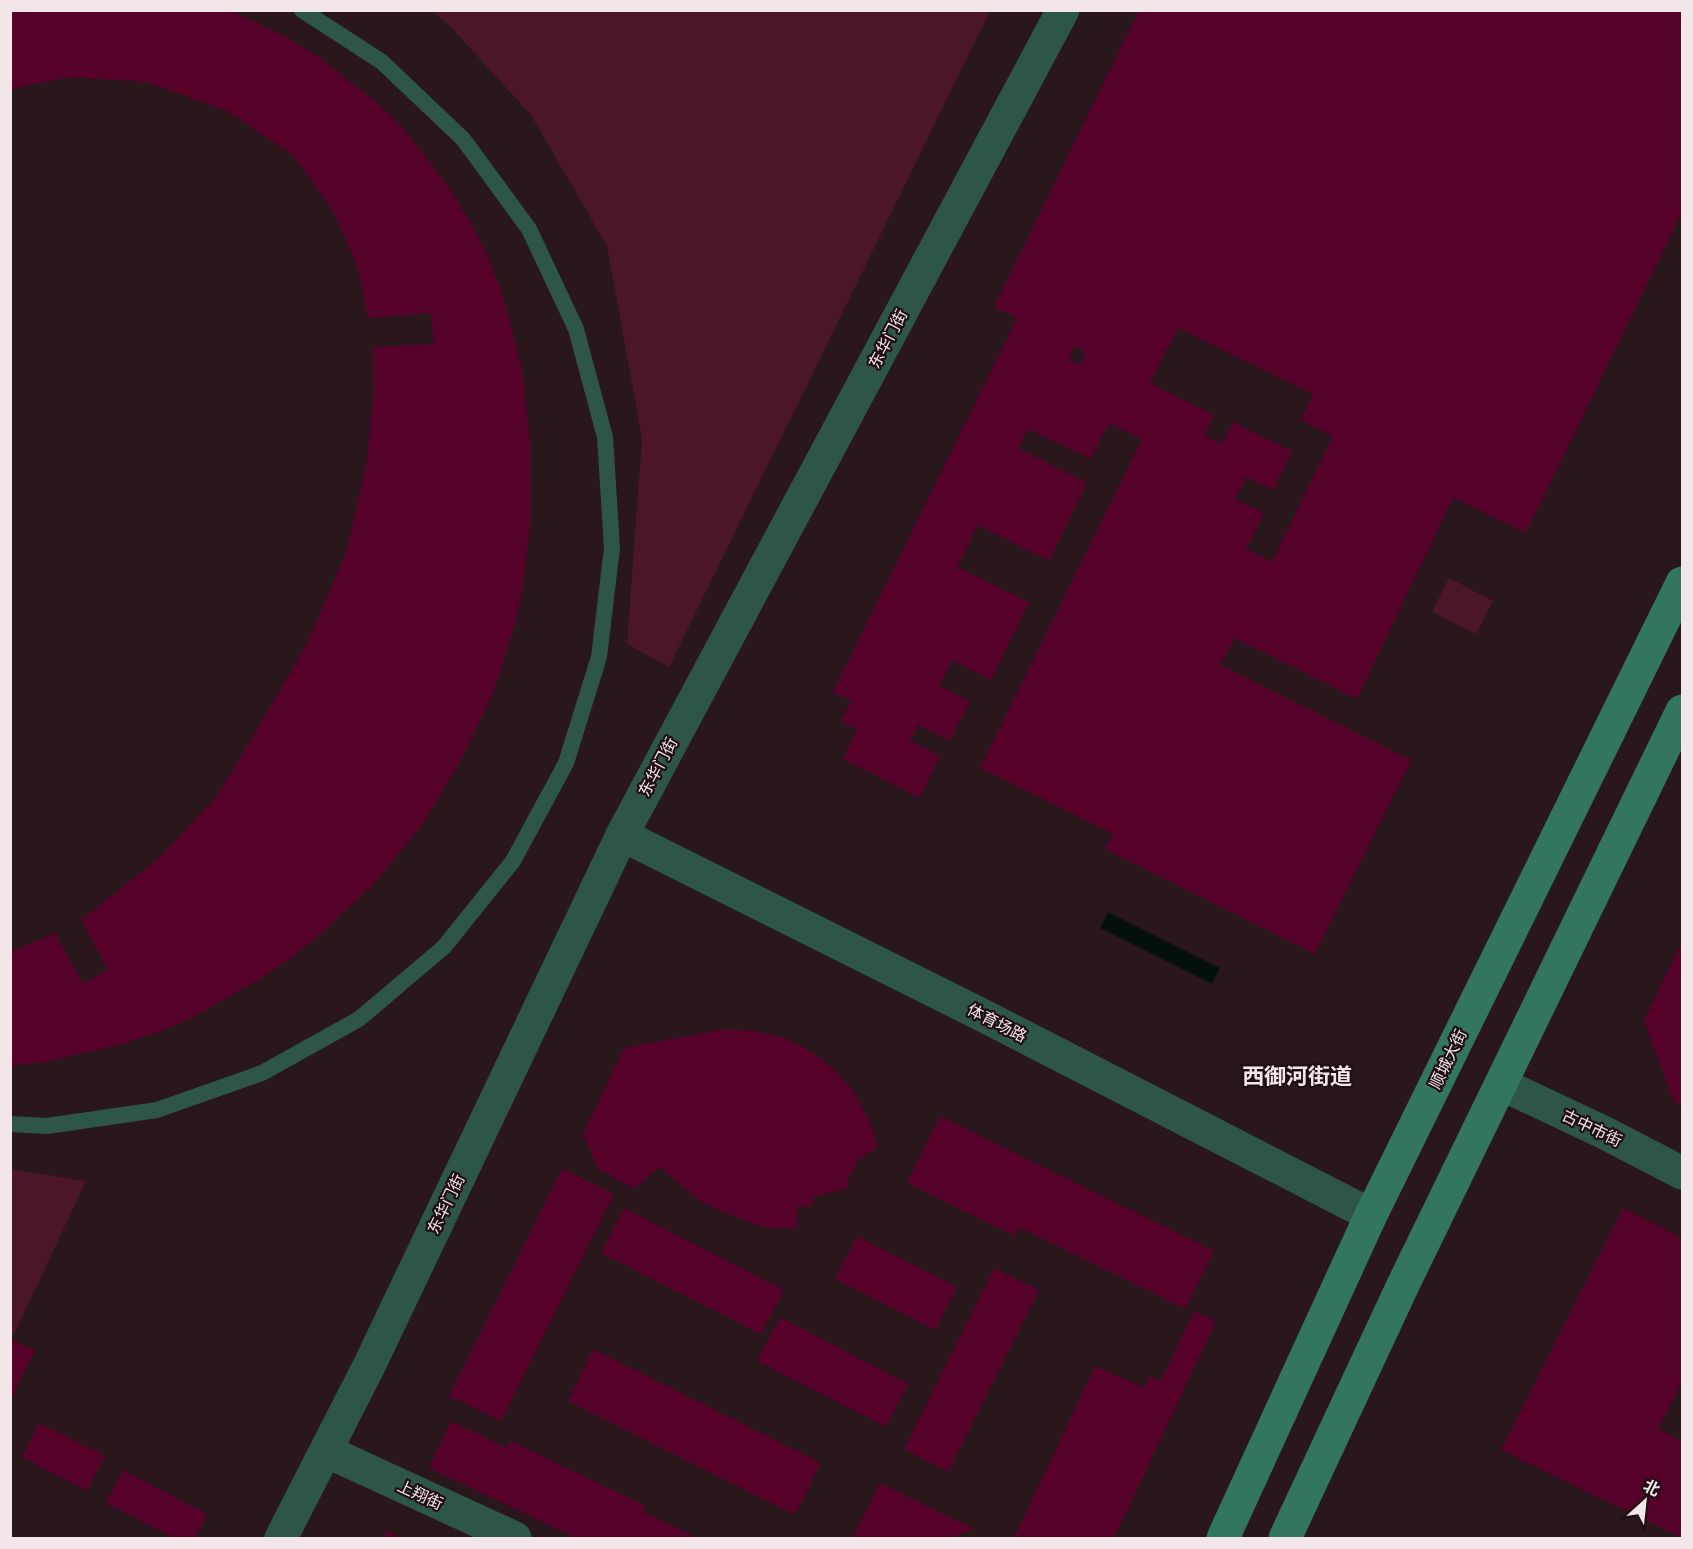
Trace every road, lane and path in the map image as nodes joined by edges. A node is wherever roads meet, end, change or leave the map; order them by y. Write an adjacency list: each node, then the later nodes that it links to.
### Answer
1 (302, 10): 7 (lane)
2 (1063, 10): 5 (street, 东华门街)
3 (1683, 584): 9 (main road, 顺城大街)
4 (1683, 711): 6 (main road)
5 (622, 835): 9 (street, 体育场路); 10 (street, 东华门街)
6 (1501, 1084): 8 (street, 古中市街); 14 (main road)
7 (10, 1124)
8 (1683, 1173)
9 (1371, 1215): 13 (main road, 顺城大街)
10 (326, 1451): 11 (street, 东华门街); 12 (street, 上翔街)
11 (281, 1539)
12 (515, 1539)
13 (1223, 1539)
14 (1285, 1539)

